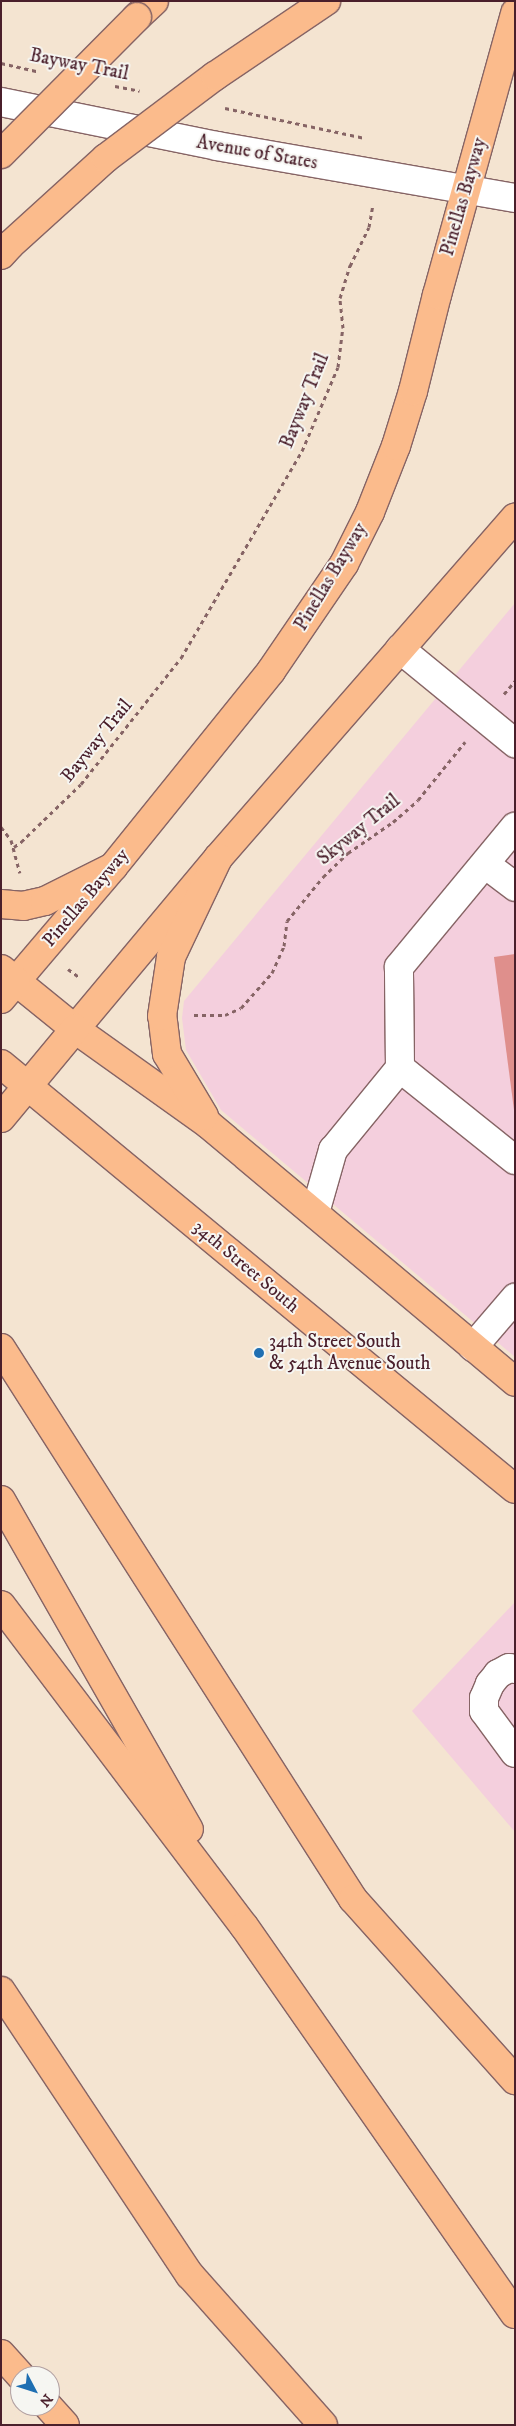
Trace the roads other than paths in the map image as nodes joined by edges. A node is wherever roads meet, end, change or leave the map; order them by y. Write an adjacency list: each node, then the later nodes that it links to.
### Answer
1 (326, 1): 8 (main road, bridge)
2 (146, 9): 5 (main road, bridge)
3 (515, 12): 6 (main road, Pinellas Bayway)
4 (1, 102): 6 (street, Avenue of States)
5 (1, 154)
6 (466, 190): 7 (street, Avenue of States); 15 (main road, Pinellas Bayway)
7 (515, 198)
8 (1, 255)
9 (515, 518): 10 (main road)
10 (400, 649): 11 (street); 13 (main road)
11 (515, 743)
12 (515, 827): 14 (street)
13 (218, 858): 19 (main road); 24 (main road)
14 (485, 864): 16 (street); 21 (street)
15 (114, 867): 17 (main road); 18 (main road, Pinellas Bayway)
16 (515, 887)
17 (12, 905)
18 (6, 983): 19 (main road)
19 (75, 1029): 22 (main road); 24 (main road)
20 (1, 1064): 22 (main road, 34th Street South)
21 (400, 1068): 25 (street); 26 (street)
22 (28, 1086): 23 (main road); 31 (main road, 34th Street South)
23 (1, 1118)
24 (208, 1124): 26 (main road)
25 (515, 1160)
26 (314, 1213): 28 (main road)
27 (515, 1298): 28 (street)
28 (473, 1347): 30 (main road)
29 (1, 1348): 38 (main road)
30 (515, 1382)
31 (515, 1488)
32 (1, 1500): 36 (main road)
33 (1, 1605): 36 (main road)
34 (515, 1669): 35 (street)
35 (515, 1753)
36 (244, 1926): 39 (main road)
37 (1, 1991): 42 (main road)
38 (515, 2080)
39 (515, 2314)
40 (1, 2354): 41 (main road)
41 (12, 2366)
42 (323, 2425)

